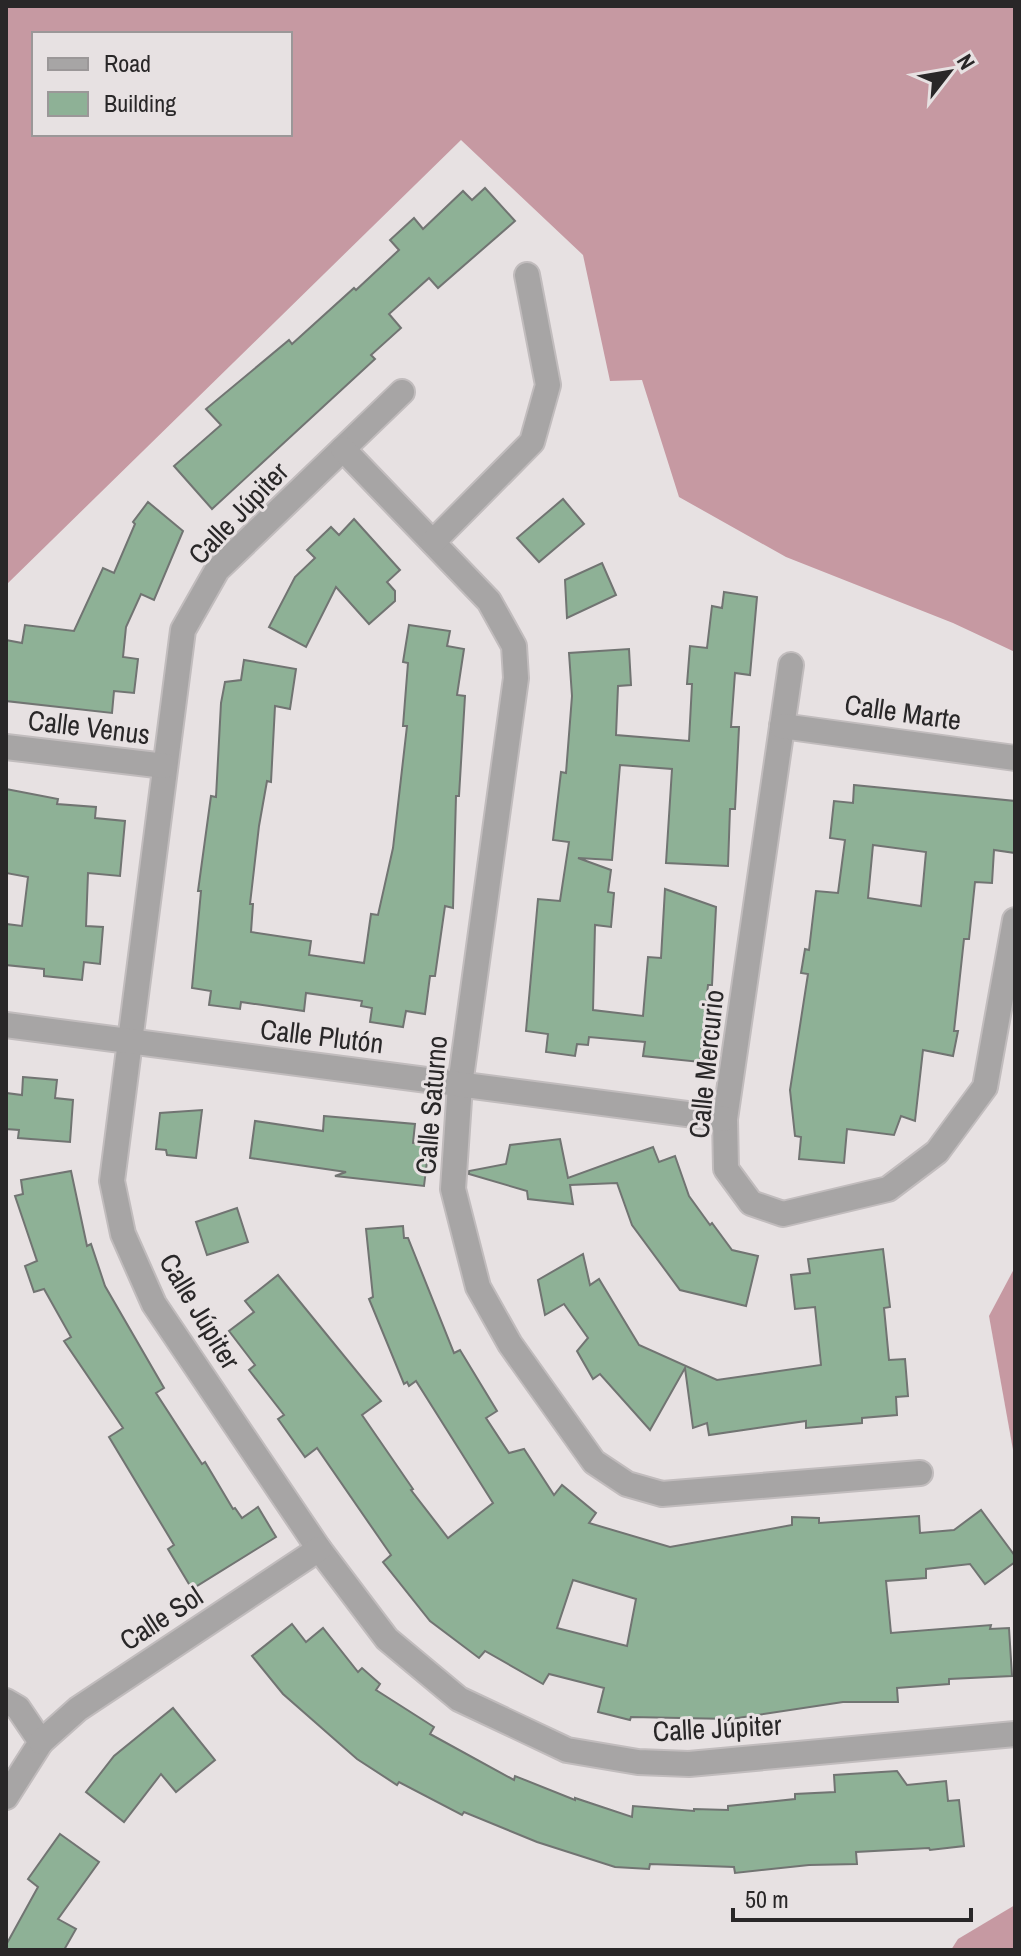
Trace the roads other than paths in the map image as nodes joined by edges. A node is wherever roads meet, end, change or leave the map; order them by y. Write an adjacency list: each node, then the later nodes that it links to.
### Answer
1 (527, 275): 4 (street)
2 (402, 392): 3 (street, Calle Júpiter)
3 (343, 449): 4 (street, Calle Saturno); 9 (street, Calle Júpiter)
4 (433, 542): 13 (street, Calle Saturno)
5 (791, 665): 6 (street, Calle Mercurio)
6 (782, 726): 8 (street, Calle Marte); 14 (street, Calle Mercurio)
7 (6, 747): 9 (street, Calle Venus)
8 (1015, 758)
9 (165, 766): 12 (street, Calle Júpiter)
10 (1015, 920): 14 (street, Calle Mercurio)
11 (6, 1025): 12 (street, Calle Plutón)
12 (130, 1042): 13 (street, Calle Plutón); 16 (street, Calle Júpiter)
13 (460, 1085): 14 (street, Calle Plutón); 15 (street, Calle Saturno)
14 (725, 1119)
15 (920, 1473)
16 (319, 1549): 18 (street, Calle Júpiter); 19 (street, Calle Sol)
17 (6, 1701): 19 (street)
18 (1015, 1734)
19 (41, 1742): 20 (street, Calle Sol)
20 (6, 1797)

